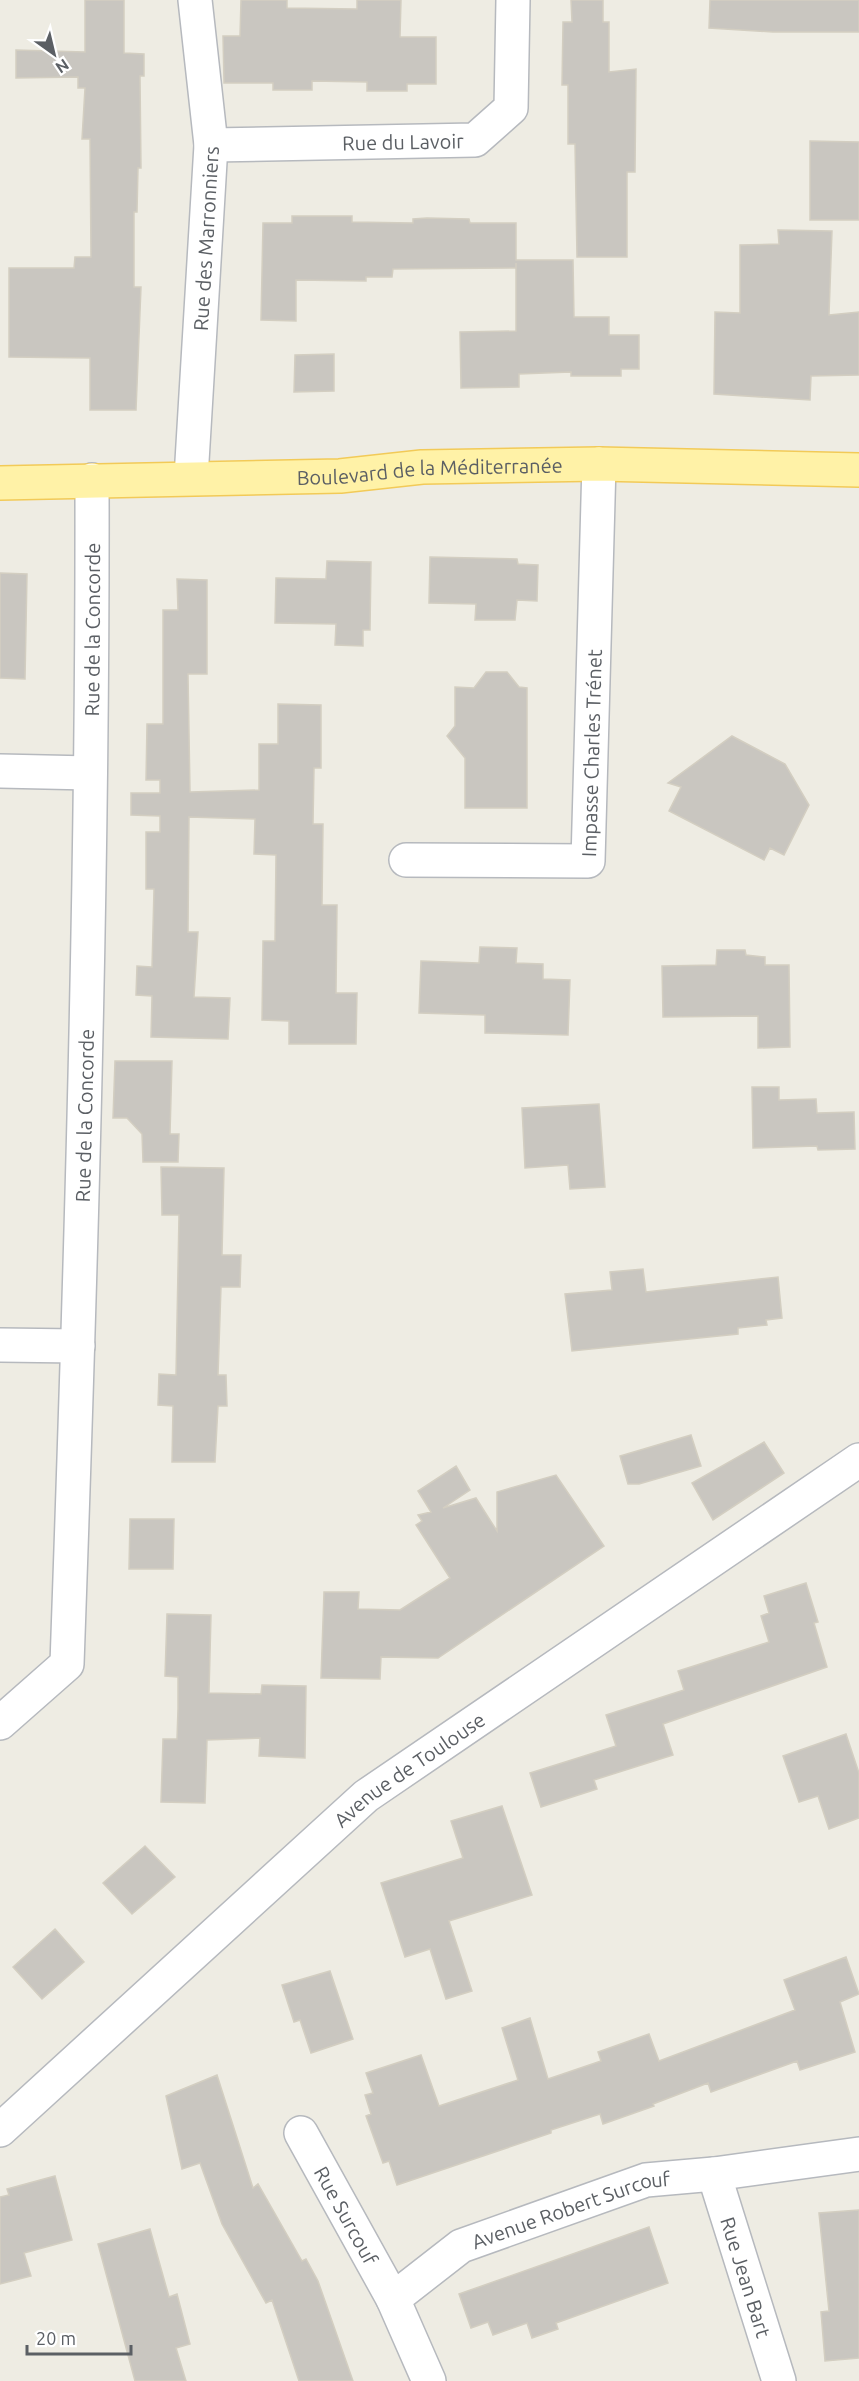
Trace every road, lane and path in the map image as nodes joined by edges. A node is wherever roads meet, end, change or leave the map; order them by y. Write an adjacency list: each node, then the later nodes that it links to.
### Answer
1 (195, 0): 3 (street, Rue des Marronniers)
2 (513, 0): 3 (street, Rue du Lavoir)
3 (210, 145): 6 (street, Rue des Marronniers)
4 (598, 464): 5 (main road, Boulevard de la Méditerranée); 6 (main road, Boulevard de la Méditerranée); 11 (street, Impasse Charles Trénet)
5 (859, 470)
6 (191, 478): 7 (main road, Boulevard de la Méditerranée)
7 (92, 480): 8 (main road, Boulevard de la Méditerranée); 10 (street, Rue de la Concorde)
8 (0, 483)
9 (0, 771): 10 (street)
10 (90, 774): 13 (street, Rue de la Concorde)
11 (406, 860)
12 (0, 1345): 13 (street)
13 (78, 1346): 15 (street, Rue de la Concorde)
14 (859, 1460): 16 (street, Avenue de Toulouse)
15 (0, 1723)
16 (0, 2130)
17 (301, 2133): 20 (street, Rue Surcouf)
18 (859, 2154): 19 (street, Avenue Robert Surcouf)
19 (714, 2174): 20 (street, Avenue Robert Surcouf); 22 (street, Rue Jean Bart)
20 (393, 2299): 21 (street)
21 (429, 2381)
22 (779, 2381)

